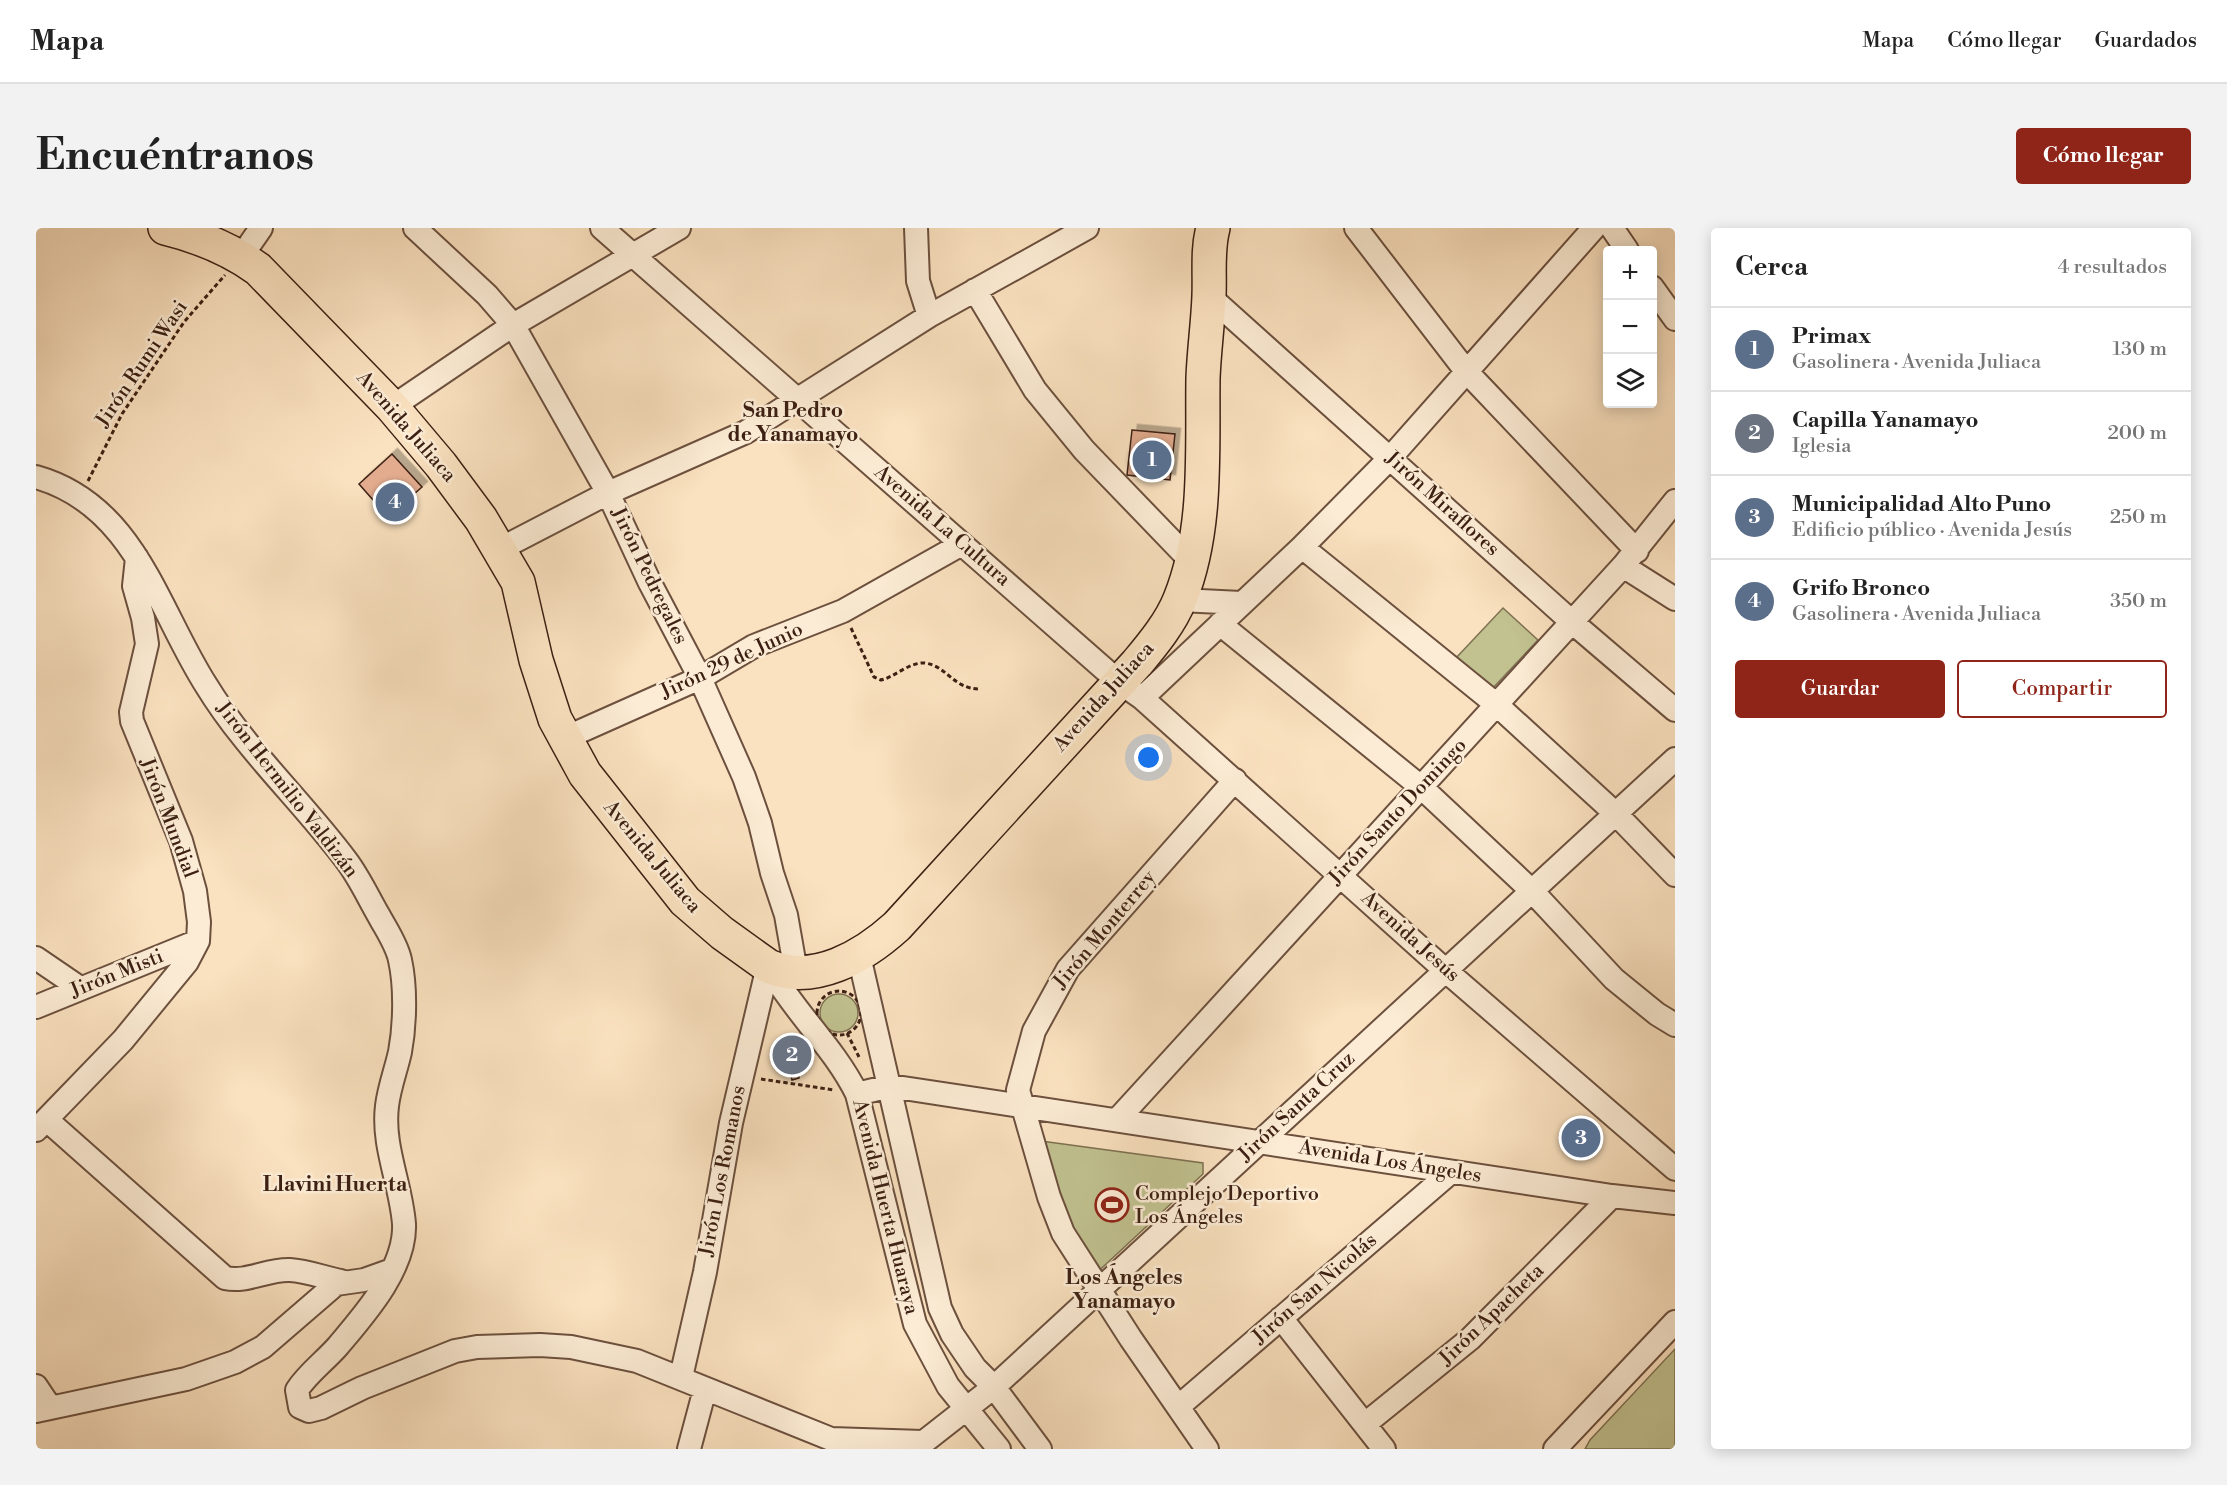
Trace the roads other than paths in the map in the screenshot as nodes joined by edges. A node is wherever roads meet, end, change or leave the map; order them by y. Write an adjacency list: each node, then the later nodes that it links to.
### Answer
1 (165, 228): 14 (highway, Avenida Juliaca)
2 (261, 228): 14 (street)
3 (414, 228): 20 (street, Jirón Pedregales)
4 (602, 228): 13 (street, Avenida La Cultura)
5 (679, 228): 13 (street)
6 (916, 228): 18 (street)
7 (1087, 228): 15 (street)
8 (1213, 228): 17 (highway, Avenida Juliaca)
9 (1356, 228): 21 (street)
10 (1593, 228): 21 (street)
11 (1612, 228): 12 (street)
12 (1624, 246)
13 (632, 256): 20 (street); 22 (street, Avenida La Cultura)
14 (241, 257): 23 (highway, Avenida Juliaca)
15 (975, 290): 18 (street); 33 (street)
16 (1657, 293): 19 (street)
17 (1209, 296): 24 (street, Jirón Miraflores); 33 (highway, Avenida Juliaca)
18 (930, 316): 22 (street)
19 (1675, 319)
20 (513, 325): 23 (street); 26 (street, Jirón Pedregales)
21 (1466, 371): 24 (street); 32 (street)
22 (798, 399): 26 (street); 28 (street, Avenida La Cultura)
23 (392, 407): 30 (highway, Avenida Juliaca)
24 (1390, 457): 29 (street); 37 (street, Jirón Miraflores)
25 (36, 477): 31 (street, Jirón Hermilio Valdizán)
26 (608, 493): 30 (street); 39 (street, Jirón Pedregales)
27 (1675, 501): 32 (street, Jirón Santo Domingo)
28 (962, 544): 39 (street, Jirón 29 de Junio); 40 (street, Avenida La Cultura)
29 (1302, 547): 36 (street); 41 (street)
30 (500, 549): 43 (highway, Avenida Juliaca)
31 (137, 558): 51 (street, Jirón Mundial); 69 (street, Jirón Hermilio Valdizán)
32 (1630, 559): 34 (street); 37 (street, Jirón Santo Domingo)
33 (1191, 561): 35 (highway, Avenida Juliaca)
34 (1675, 599)
35 (1180, 600): 36 (street); 40 (highway, Avenida Juliaca)
36 (1241, 603): 38 (street)
37 (1572, 622): 41 (street, Jirón Santo Domingo); 42 (street, Jirón Miraflores)
38 (1220, 624): 40 (street); 46 (street)
39 (700, 678): 43 (street, Jirón 29 de Junio); 54 (street, Jirón Pedregales)
40 (1131, 690): 45 (street, Avenida Jesús); 52 (highway, Avenida Juliaca)
41 (1497, 705): 46 (street, Jirón Santo Domingo); 47 (street)
42 (1675, 710)
43 (563, 739): 54 (highway, Avenida Juliaca)
44 (1675, 759): 47 (street, Jirón Santa Cruz)
45 (1235, 780): 48 (street, Avenida Jesús); 61 (street, Jirón Monterrey)
46 (1421, 787): 48 (street, Jirón Santo Domingo); 50 (street)
47 (1616, 814): 49 (street); 50 (street, Jirón Santa Cruz)
48 (1340, 873): 55 (street, Avenida Jesús); 62 (street, Jirón Santo Domingo)
49 (1675, 875)
50 (1533, 892): 55 (street, Jirón Santa Cruz); 58 (street)
51 (198, 941): 56 (street, Jirón Misti); 63 (street)
52 (859, 956): 54 (highway, Avenida Juliaca); 59 (street, Avenida Huerta Huaraya)
53 (36, 958): 56 (street)
54 (782, 969): 60 (street, Avenida Huerta Huaraya); 74 (street, Jirón Los Romanos)
55 (1444, 970): 64 (street, Jirón Santa Cruz); 65 (street, Avenida Jesús)
56 (80, 988): 57 (street, Jirón Misti)
57 (36, 1007)
58 (1675, 1025)
59 (890, 1086): 60 (street, Avenida Los Ángeles); 61 (street, Avenida Los Ángeles); 76 (street, Avenida Huerta Huaraya)
60 (857, 1094): 78 (street, Avenida Huerta Huaraya)
61 (1023, 1107): 62 (street, Avenida Los Ángeles); 71 (street, Jirón Monterrey)
62 (1117, 1120): 64 (street, Avenida Los Ángeles)
63 (41, 1125): 70 (street)
64 (1259, 1142): 66 (street, Avenida Los Ángeles); 71 (street, Jirón Santa Cruz)
65 (1675, 1168)
66 (1451, 1172): 67 (street, Avenida Los Ángeles); 72 (street, Jirón San Nicolás)
67 (1612, 1196): 68 (street, Avenida Los Ángeles); 81 (street, Jirón Apacheta)
68 (1675, 1203)
69 (392, 1270): 70 (street); 74 (street, Jirón Hermilio Valdizán)
70 (341, 1281): 80 (street)
71 (1100, 1287): 76 (street, Jirón Santa Cruz); 79 (street, Jirón Monterrey)
72 (1281, 1318): 79 (street, Jirón San Nicolás); 81 (street)
73 (1675, 1322): 88 (street)
74 (681, 1377): 77 (street, Jirón Hermilio Valdizán)
75 (36, 1386): 80 (street)
76 (994, 1387): 78 (street, Jirón Santa Cruz); 85 (street, Avenida Huerta Huaraya)
77 (705, 1389): 82 (street, Jirón Hermilio Valdizán); 83 (street)
78 (968, 1407): 82 (street, Jirón Santa Cruz); 84 (street, Avenida Huerta Huaraya)
79 (1178, 1407): 86 (street, Jirón Monterrey)
80 (43, 1409)
81 (1365, 1424): 87 (street)
82 (919, 1445)
83 (689, 1449)
84 (999, 1449)
85 (1040, 1449)
86 (1207, 1449)
87 (1384, 1449)
88 (1555, 1449)

